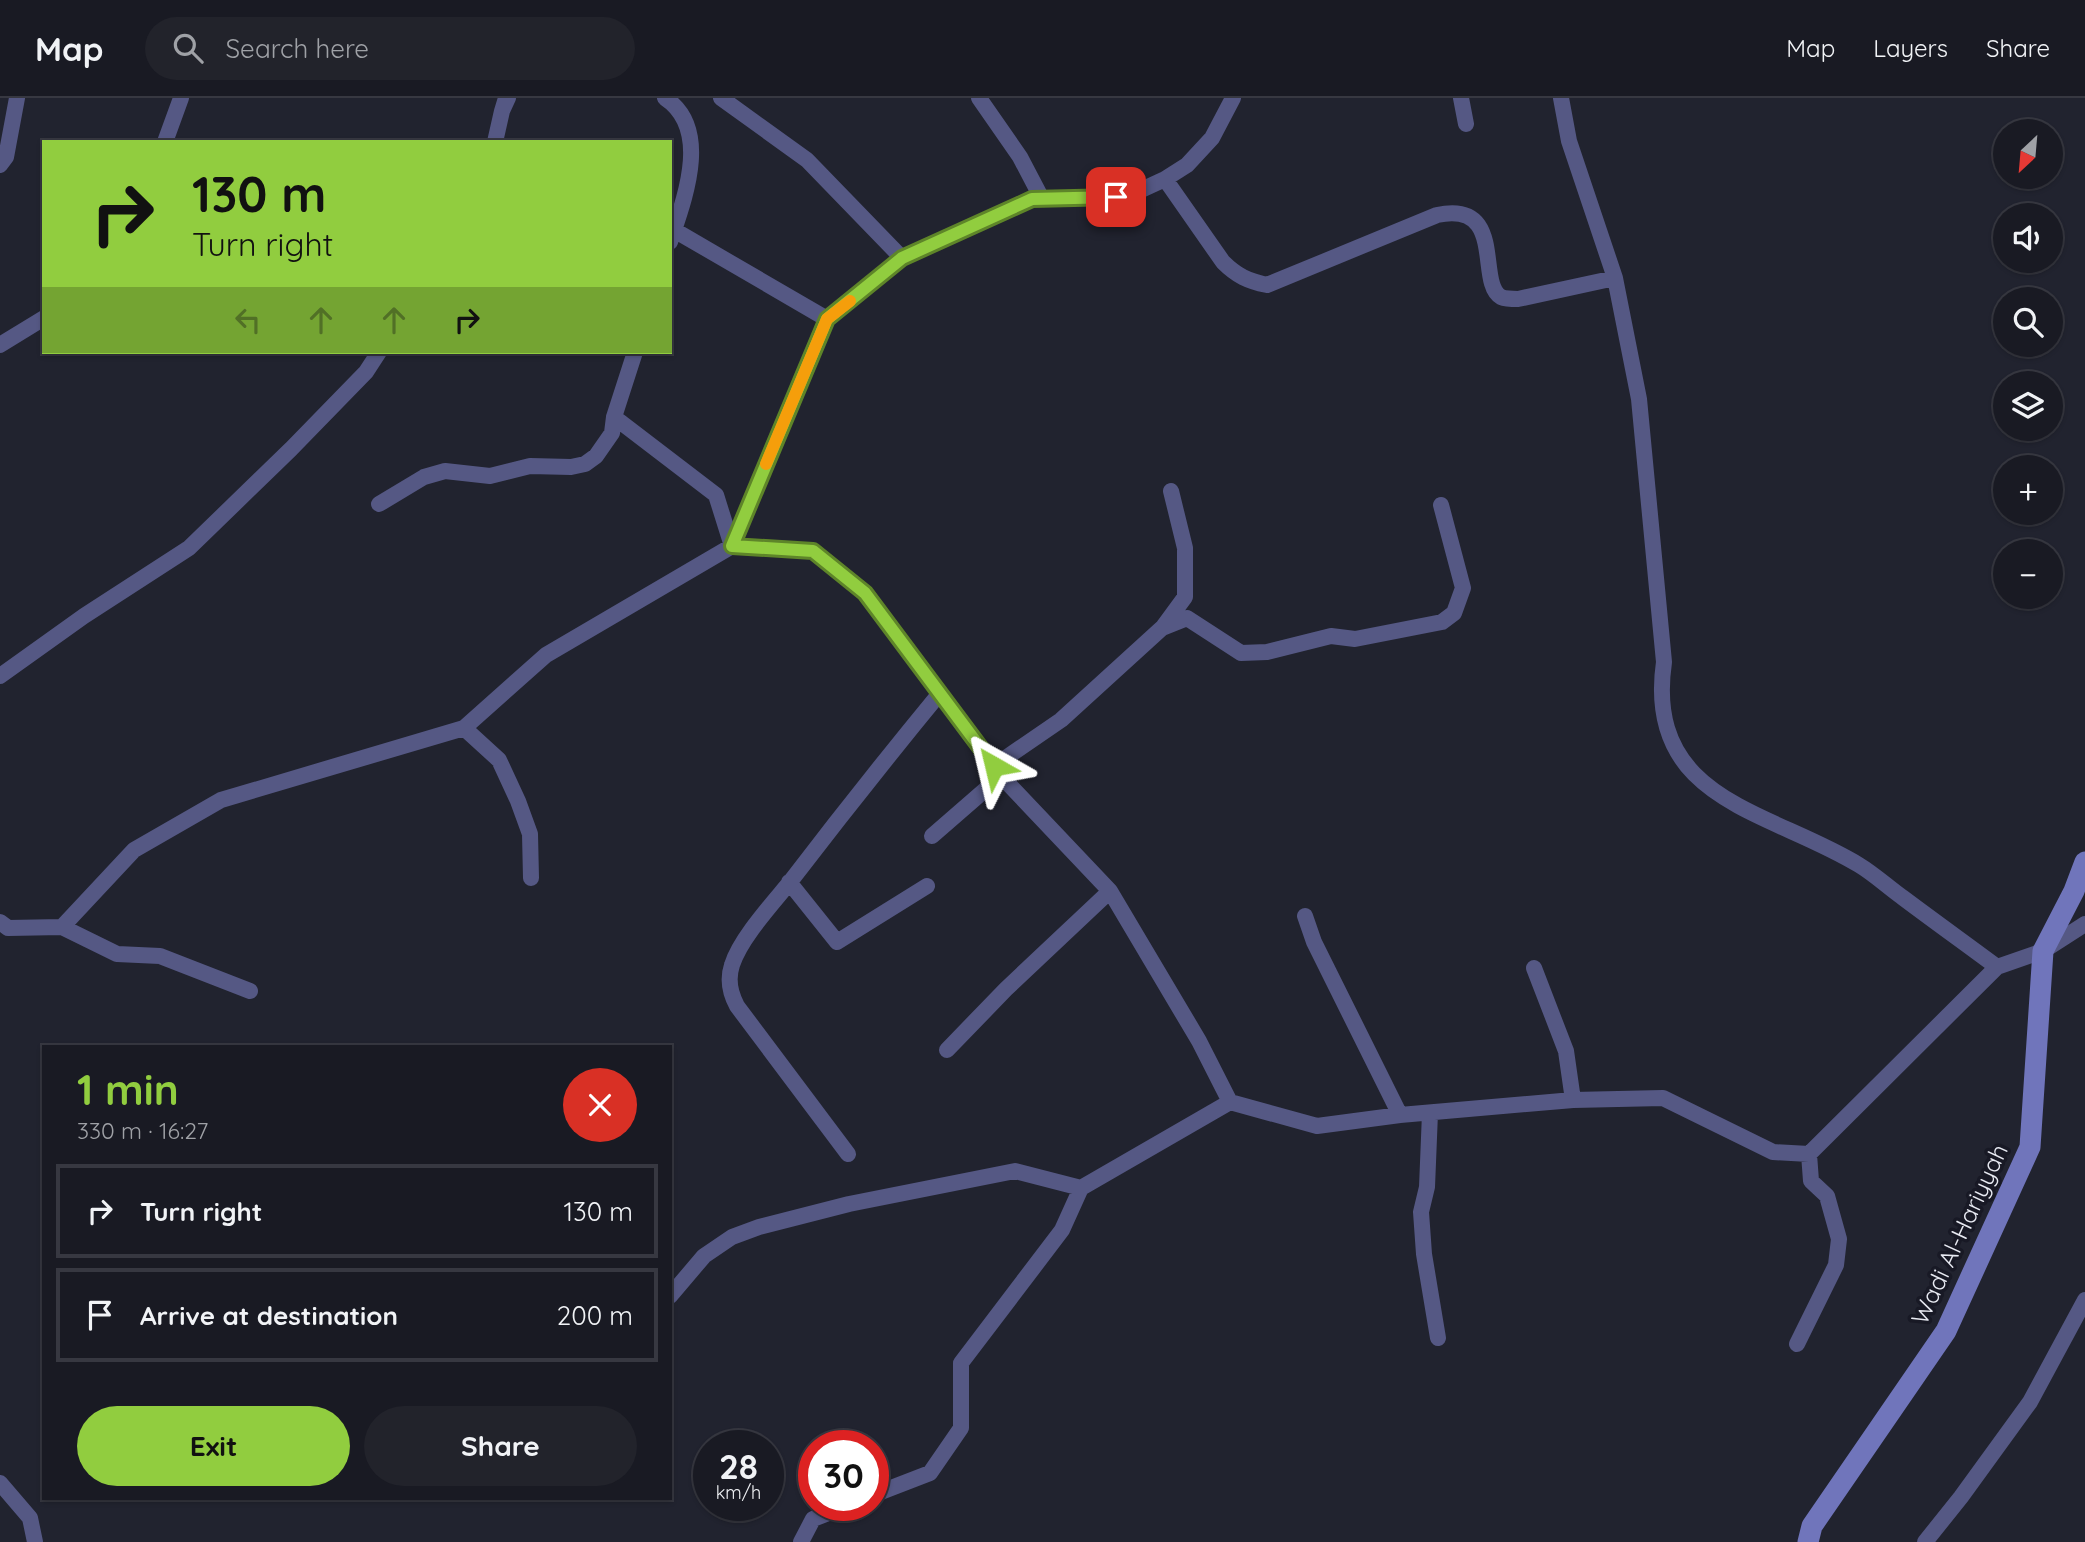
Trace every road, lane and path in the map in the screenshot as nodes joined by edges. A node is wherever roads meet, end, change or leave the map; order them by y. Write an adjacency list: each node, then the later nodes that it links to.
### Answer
1 (17, 98): 13 (street)
2 (181, 98): 11 (street)
3 (665, 98): 16 (street)
4 (722, 98): 17 (street)
5 (979, 98): 15 (street)
6 (1233, 98): 14 (street)
7 (1461, 98): 10 (street)
8 (1561, 98): 18 (street)
9 (505, 102): 12 (street)
10 (1466, 124)
11 (167, 140)
12 (496, 140)
13 (0, 165)
14 (1165, 180): 15 (street); 18 (street)
15 (1042, 199): 17 (street)
16 (672, 236): 20 (street)
17 (902, 258): 20 (street)
18 (1615, 278): 46 (street)
19 (42, 319): 21 (street)
20 (827, 319): 28 (street)
21 (0, 345)
22 (378, 354): 30 (street)
23 (634, 354): 24 (street)
24 (614, 417): 26 (street); 28 (street)
25 (1171, 491): 29 (street)
26 (379, 504)
27 (1441, 505): 29 (street)
28 (732, 546): 31 (street); 32 (street)
29 (1162, 628): 33 (street)
30 (0, 676)
31 (940, 693): 33 (street); 37 (street)
32 (464, 728): 36 (street); 43 (street)
33 (997, 771): 34 (street); 39 (street)
34 (932, 836)
35 (2085, 862): 44 (main road)
36 (531, 878)
37 (789, 882): 38 (street); 53 (street)
38 (927, 886)
39 (1110, 891): 48 (street); 50 (street)
40 (1305, 916): 52 (street)
41 (0, 922): 43 (street)
42 (2085, 924): 44 (street)
43 (62, 927): 47 (street)
44 (2043, 951): 46 (street); 65 (main road, Wadi Al-Hariyyah)
45 (1534, 968): 49 (street)
46 (1997, 968): 54 (street)
47 (250, 991)
48 (947, 1050)
49 (1573, 1100): 51 (street); 54 (street)
50 (1230, 1102): 52 (street); 55 (street)
51 (1430, 1113): 52 (street); 58 (street)
52 (1400, 1115)
53 (848, 1154)
54 (1809, 1154): 59 (street)
55 (1081, 1188): 56 (street); 61 (street)
56 (672, 1294)
57 (2085, 1300): 66 (street)
58 (1438, 1338)
59 (1797, 1344)
60 (0, 1483): 63 (street)
61 (889, 1489)
62 (812, 1521): 64 (street)
63 (35, 1542)
64 (802, 1542)
65 (1808, 1542)
66 (1925, 1542)

